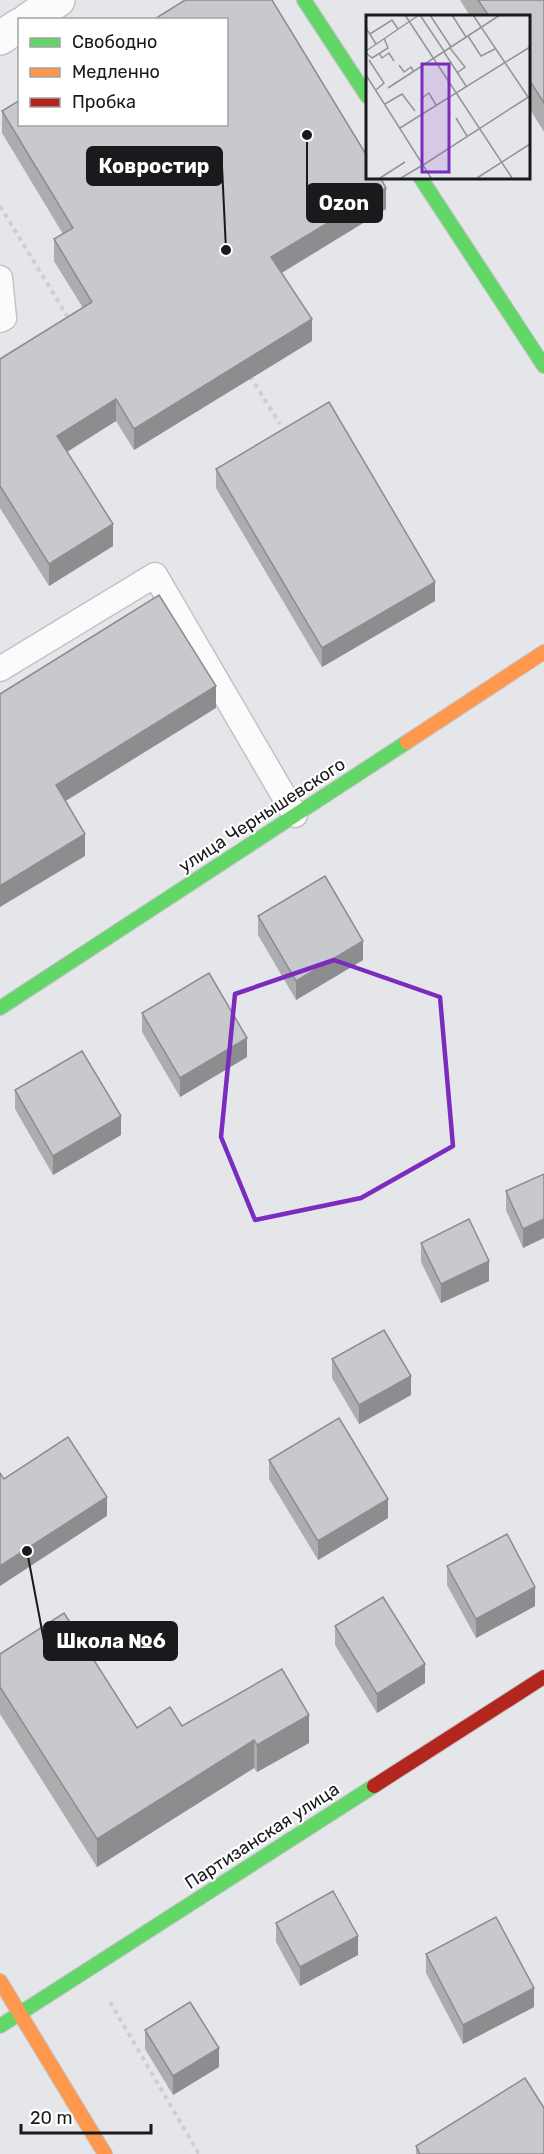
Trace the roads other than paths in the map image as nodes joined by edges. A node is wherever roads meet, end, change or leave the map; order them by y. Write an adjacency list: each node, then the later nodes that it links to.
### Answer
1 (58, 0): 3 (street)
2 (304, 0): 6 (street)
3 (31, 18)
4 (18, 26): 5 (street)
5 (0, 38)
6 (366, 94)
7 (421, 178): 10 (street)
8 (0, 278): 9 (lane)
9 (0, 320)
10 (544, 366)
11 (544, 652): 13 (street, улица Чернышевского)
12 (0, 669): 13 (lane)
13 (295, 815): 14 (street, улица Чернышевского)
14 (0, 1008)
15 (544, 1677): 17 (street, Партизанская улица)
16 (0, 1981): 17 (street)
17 (20, 2014): 18 (street, Партизанская улица); 19 (street)
18 (0, 2026)
19 (105, 2154)

